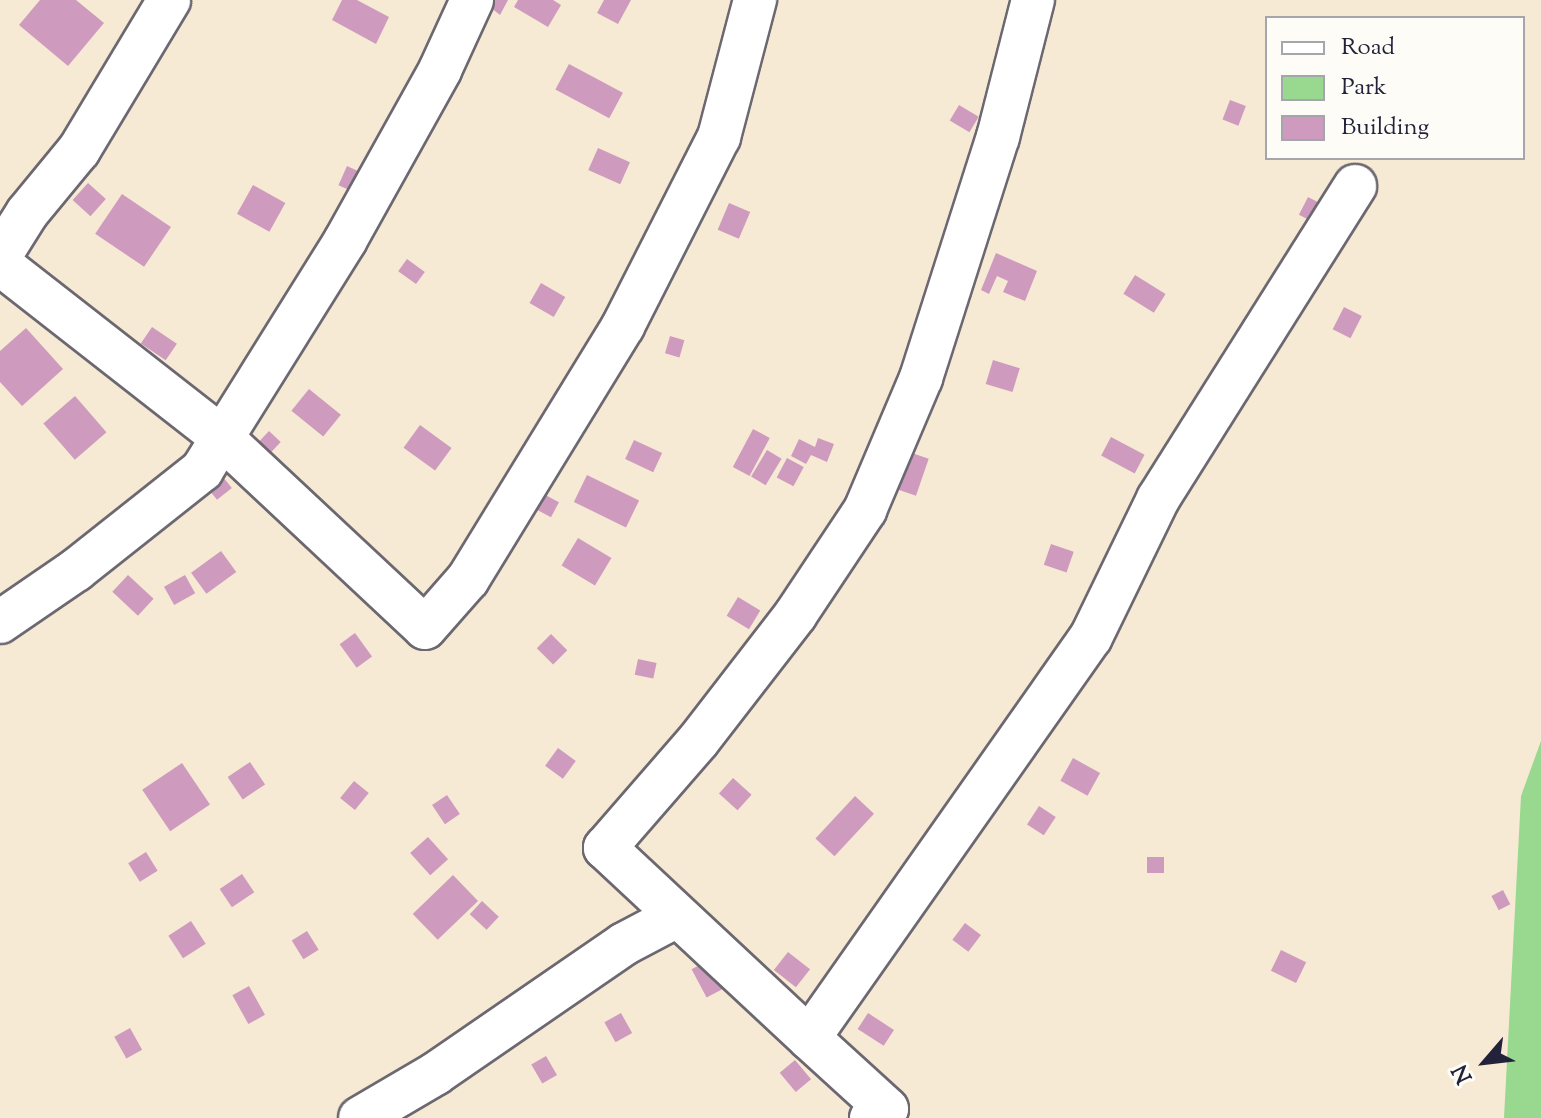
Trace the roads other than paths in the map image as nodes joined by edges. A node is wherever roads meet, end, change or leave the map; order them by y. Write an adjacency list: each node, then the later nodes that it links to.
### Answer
1 (472, 0): 8 (street)
2 (755, 0): 8 (street)
3 (1033, 0): 10 (street)
4 (160, 4): 6 (street)
5 (1355, 186): 11 (street)
6 (0, 256)
7 (0, 264): 8 (street)
8 (219, 435): 9 (street)
9 (0, 622)
10 (677, 916): 11 (street); 13 (street)
11 (809, 1038): 12 (street)
12 (886, 1115)
13 (360, 1118)

